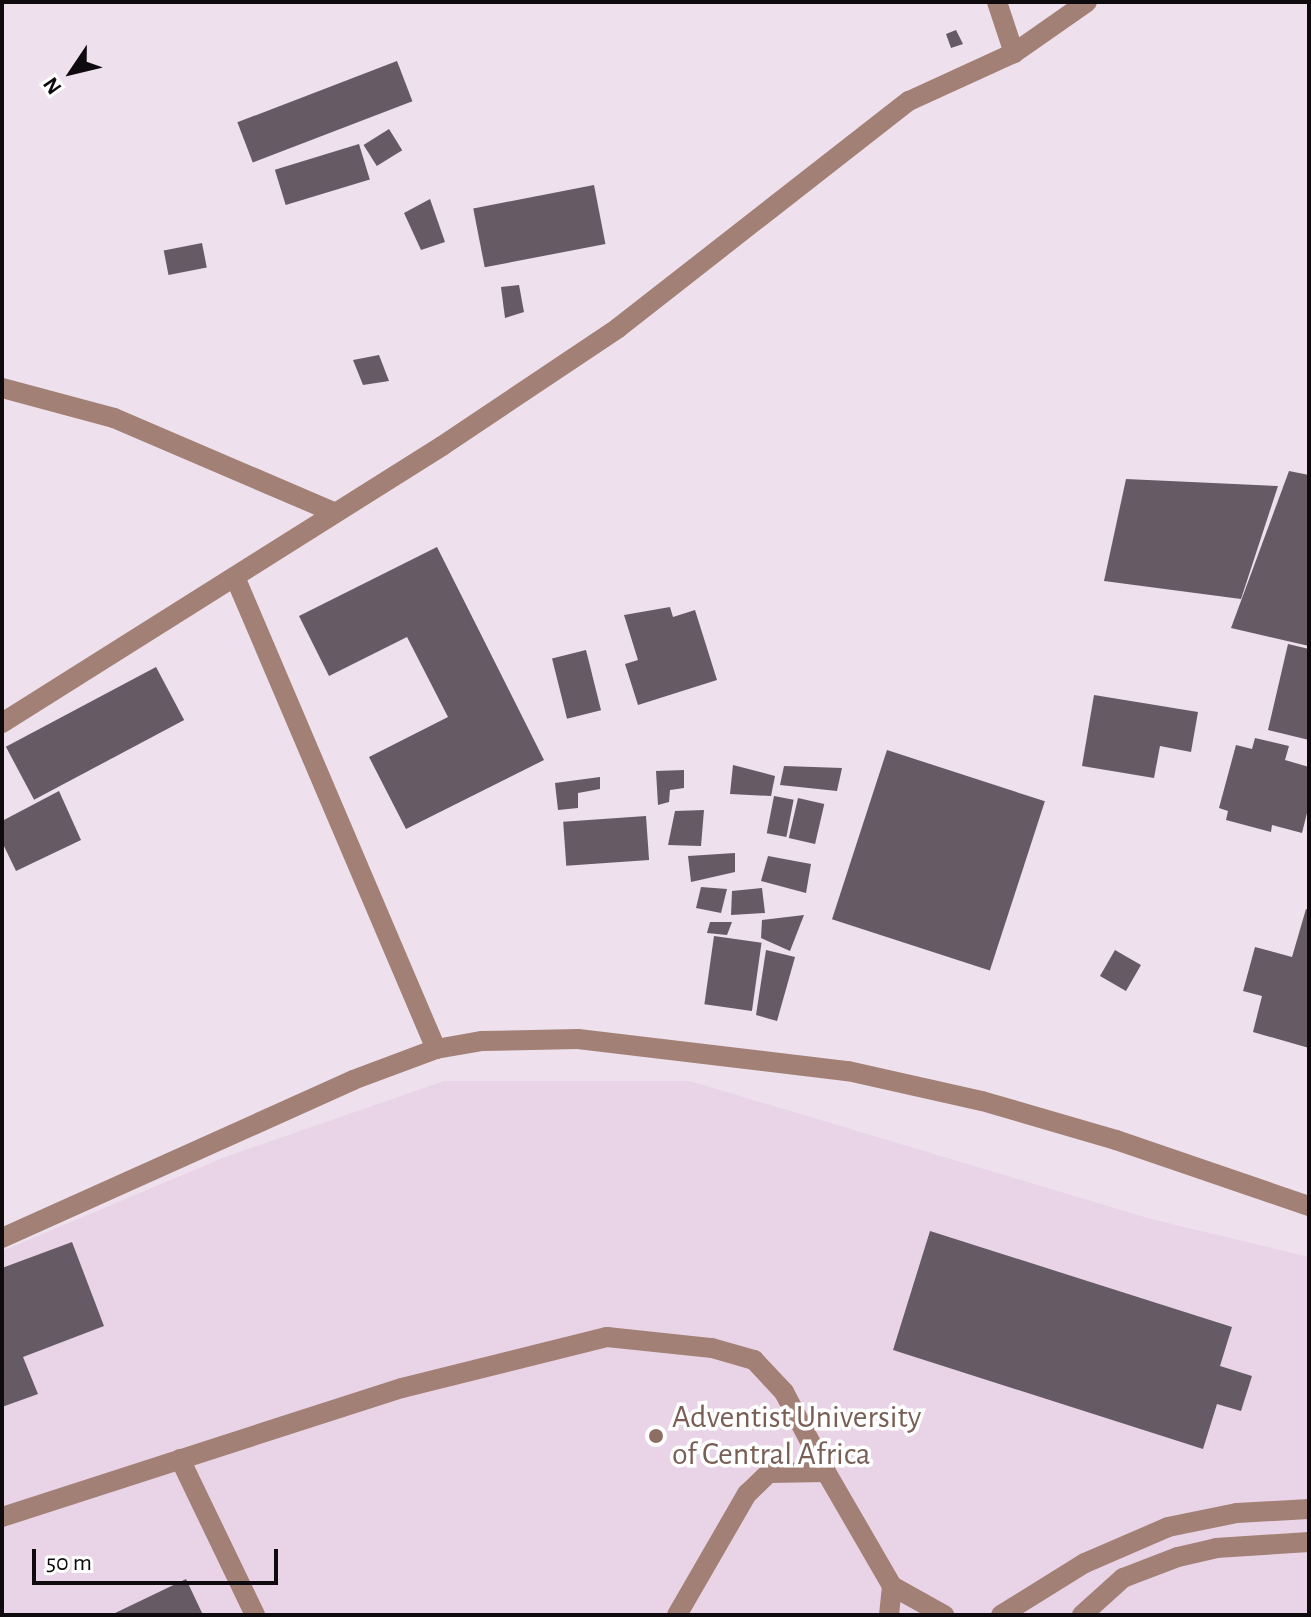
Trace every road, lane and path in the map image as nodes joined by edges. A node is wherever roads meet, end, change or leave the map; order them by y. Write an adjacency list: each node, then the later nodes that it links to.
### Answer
1 (997, 2): 3 (street)
2 (1087, 2): 3 (street)
3 (1014, 53): 5 (street)
4 (2, 388): 5 (street)
5 (333, 512): 6 (street)
6 (235, 577): 7 (street); 8 (street)
7 (2, 723)
8 (436, 1049): 9 (street); 10 (street)
9 (1309, 1206)
10 (2, 1238)
11 (180, 1459): 12 (street); 14 (street); 17 (street)
12 (826, 1472): 16 (street); 18 (street)
13 (1309, 1509): 21 (street)
14 (2, 1517)
15 (1309, 1542): 22 (street)
16 (892, 1586): 19 (street); 20 (street)
17 (255, 1615)
18 (677, 1615)
19 (889, 1615)
20 (944, 1615)
21 (1001, 1615)
22 (1082, 1615)

